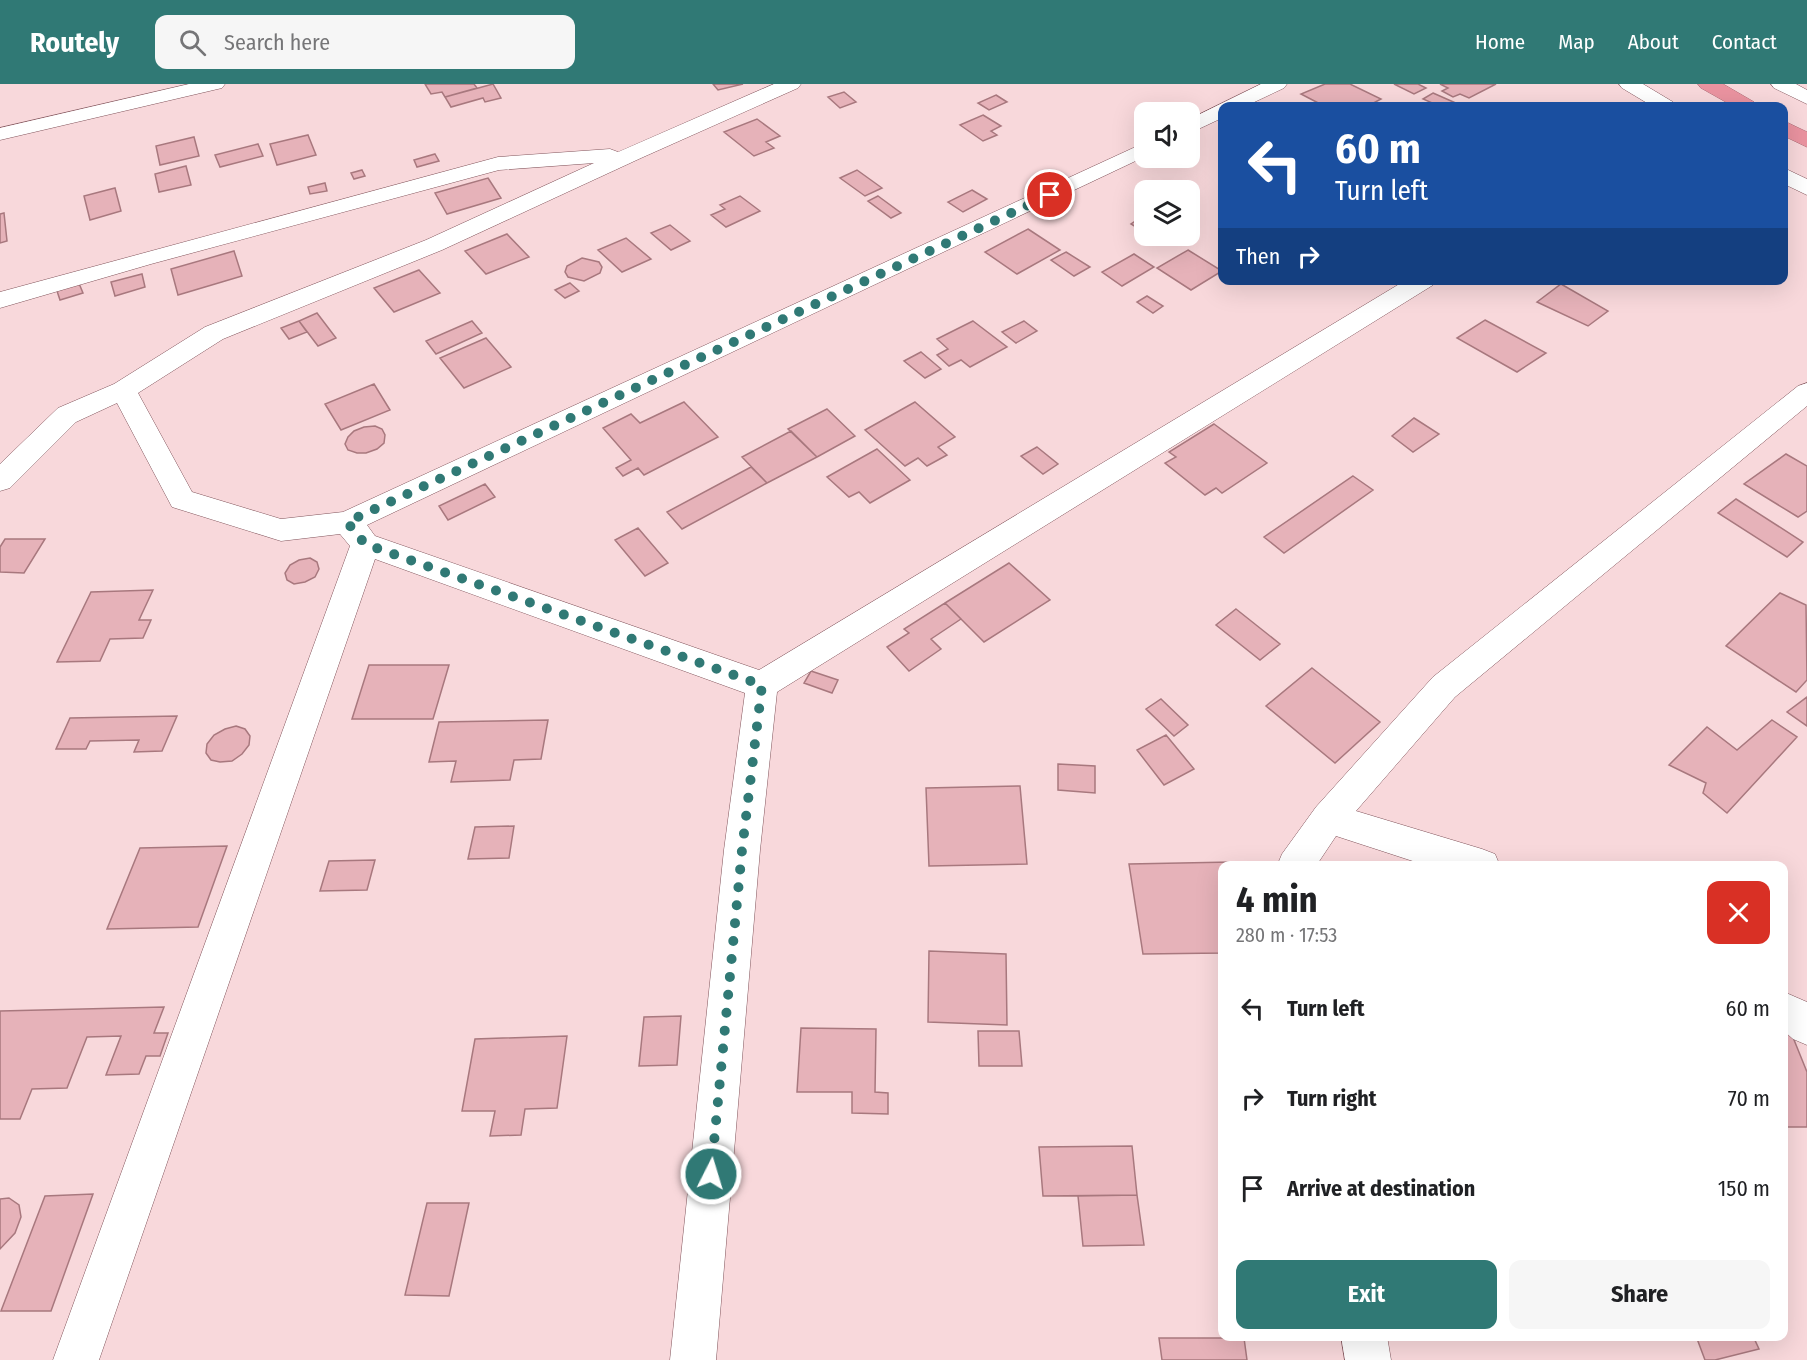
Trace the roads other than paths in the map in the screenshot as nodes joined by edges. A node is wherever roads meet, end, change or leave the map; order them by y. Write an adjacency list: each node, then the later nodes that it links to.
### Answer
1 (216, 84): 14 (street)
2 (791, 84): 16 (street)
3 (1277, 84): 8 (street)
4 (1629, 84): 9 (street)
5 (1707, 84): 10 (highway)
6 (1781, 84): 7 (street)
7 (1807, 98)
8 (1239, 102)
9 (1659, 102)
10 (1740, 102)
11 (1218, 112): 12 (street)
12 (1200, 122)
13 (1788, 129): 15 (highway)
14 (0, 134)
15 (1807, 141)
16 (633, 153): 21 (street); 22 (street)
17 (1134, 153): 25 (street)
18 (1788, 177): 19 (street)
19 (1807, 188)
20 (1416, 285): 26 (street)
21 (0, 300)
22 (123, 390): 24 (street); 25 (street)
23 (1807, 392): 27 (street)
24 (0, 481)
25 (356, 533): 26 (street); 33 (street)
26 (762, 685): 34 (street)
27 (1328, 818): 28 (street); 29 (street)
28 (1298, 861)
29 (1466, 861)
30 (1788, 1013): 31 (street)
31 (1807, 1025)
32 (1365, 1341): 35 (street)
33 (75, 1360)
34 (693, 1360)
35 (1368, 1360)

